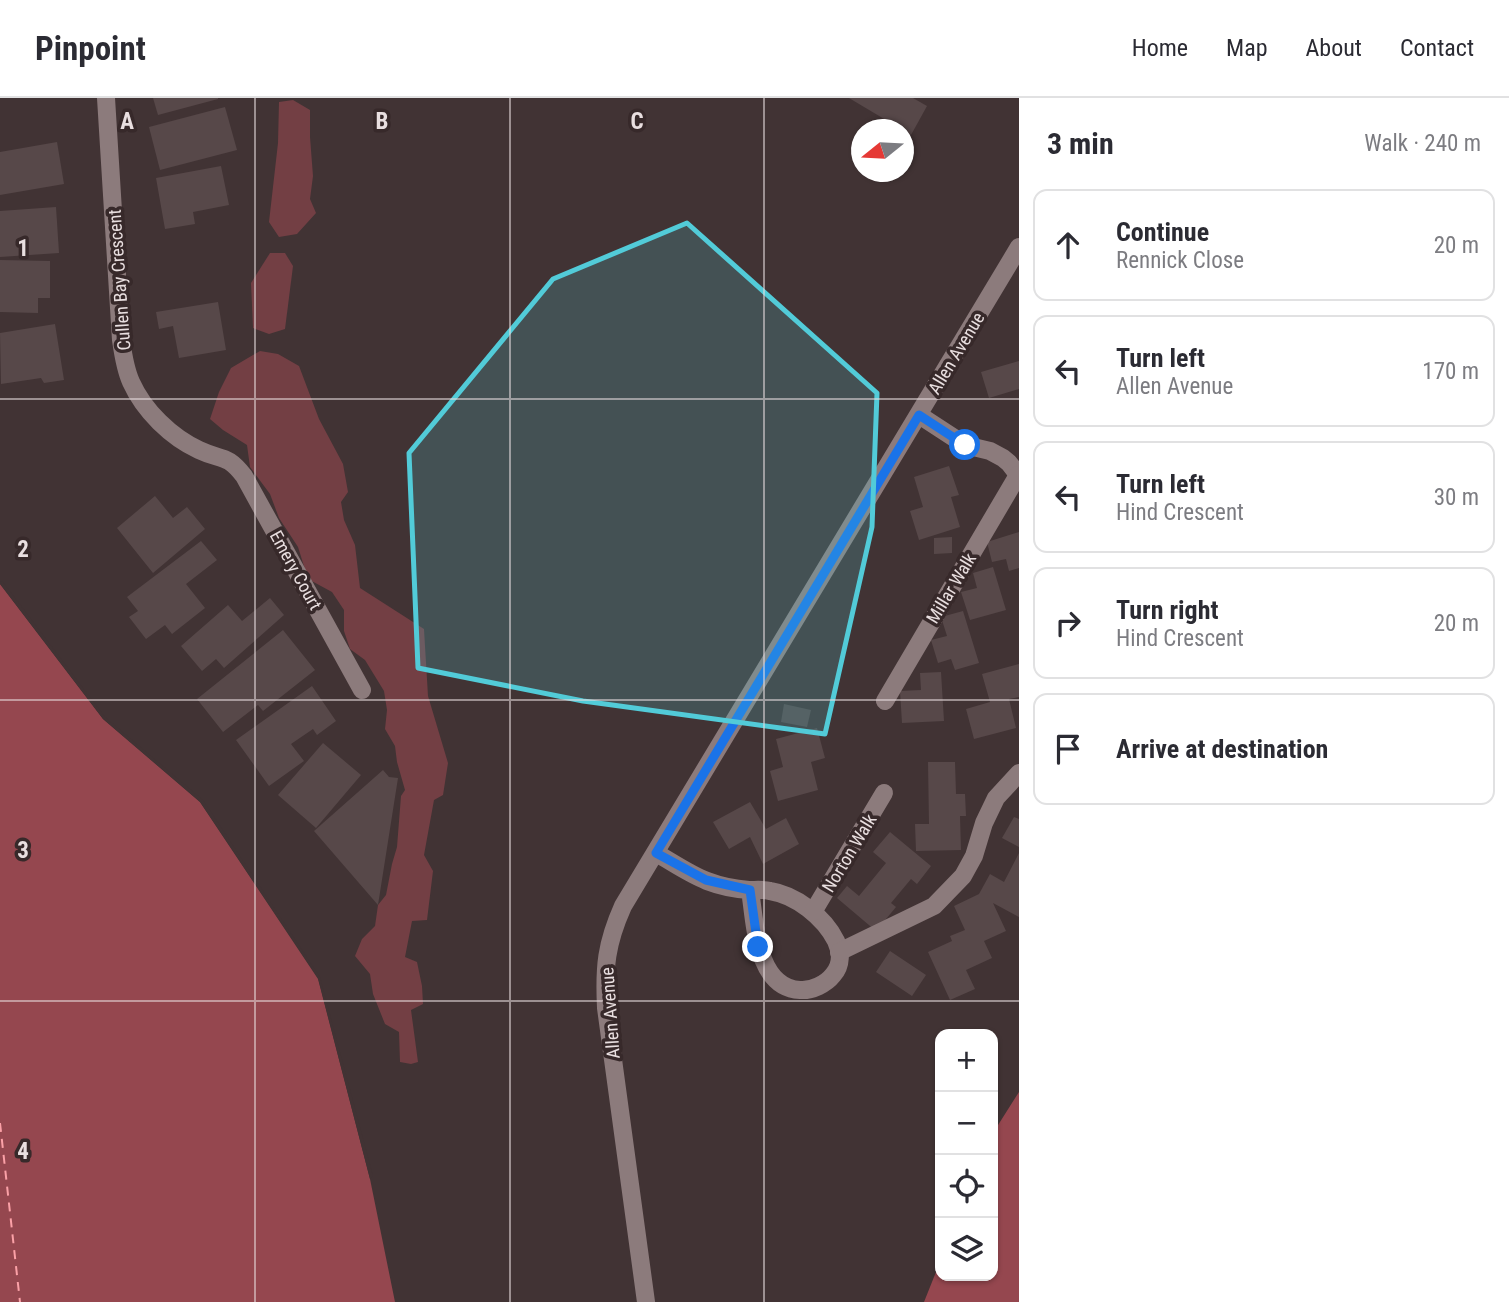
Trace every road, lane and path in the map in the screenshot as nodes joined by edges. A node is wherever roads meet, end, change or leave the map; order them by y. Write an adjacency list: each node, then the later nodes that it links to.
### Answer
1 (106, 98): 4 (street, Cullen Bay Crescent)
2 (1019, 247): 3 (street, Allen Avenue)
3 (919, 415): 5 (street); 10 (street, Allen Avenue)
4 (222, 457): 6 (street, Emery Court)
5 (1019, 475): 7 (street, Millar Walk)
6 (362, 690)
7 (884, 701)
8 (1019, 774): 13 (street)
9 (884, 793): 12 (street, Norton Walk)
10 (656, 853): 11 (street); 14 (street, Allen Avenue)
11 (750, 890): 12 (street); 13 (street)
12 (813, 912): 13 (street)
13 (839, 952)
14 (646, 1302)

